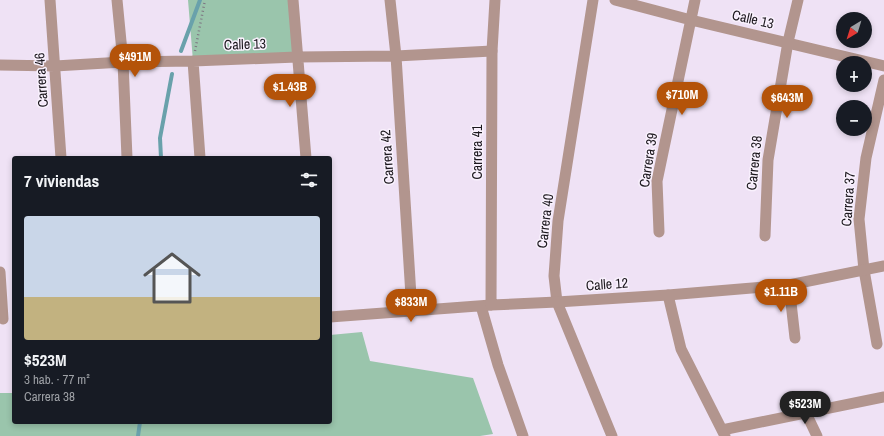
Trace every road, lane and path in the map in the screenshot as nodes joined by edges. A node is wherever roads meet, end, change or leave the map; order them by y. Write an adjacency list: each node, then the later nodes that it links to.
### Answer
1 (50, 0): 19 (street, Carrera 46)
2 (117, 0): 17 (street)
3 (204, 0): 16 (path)
4 (293, 0): 15 (street)
5 (390, 0): 14 (street, Carrera 42)
6 (495, 0): 13 (street, Carrera 41)
7 (594, 0): 33 (street, Carrera 40)
8 (615, 0): 11 (street, Calle 13)
9 (695, 0): 11 (street, Carrera 39)
10 (798, 0): 12 (street, Carrera 38)
11 (691, 20): 12 (street, Calle 13); 26 (street, Carrera 39)
12 (788, 42): 20 (street, Calle 13); 27 (street, Carrera 38)
13 (492, 51): 14 (street, Calle 13); 34 (street, Carrera 41)
14 (396, 56): 15 (street, Calle 13); 35 (street, Carrera 42)
15 (297, 57): 16 (street, Calle 13); 25 (street)
16 (193, 61): 17 (street, Calle 13); 24 (street)
17 (123, 62): 19 (street, Calle 13); 23 (street)
18 (0, 65): 19 (street, Calle 13)
19 (55, 66): 22 (street, Carrera 46)
20 (884, 66)
21 (884, 80): 29 (street, Carrera 37)
22 (61, 156)
23 (127, 156)
24 (200, 156)
25 (306, 156)
26 (659, 232)
27 (765, 236)
28 (884, 266): 29 (street, Calle 12)
29 (864, 270): 31 (street, Calle 12); 39 (street, Carrera 37)
30 (0, 272): 37 (street)
31 (789, 285): 32 (street, Calle 12); 38 (street)
32 (668, 295): 33 (street, Calle 12); 42 (street)
33 (557, 302): 34 (street, Calle 12); 44 (street, Carrera 40)
34 (486, 305): 35 (street, Calle 12); 43 (street, Carrera 41)
35 (412, 312): 36 (street, Calle 12)
36 (332, 317)
37 (6, 319)
38 (795, 338)
39 (877, 344)
40 (884, 398): 41 (street)
41 (806, 413): 42 (street); 45 (street)
42 (723, 433)
43 (523, 436)
44 (612, 436)
45 (817, 436)

